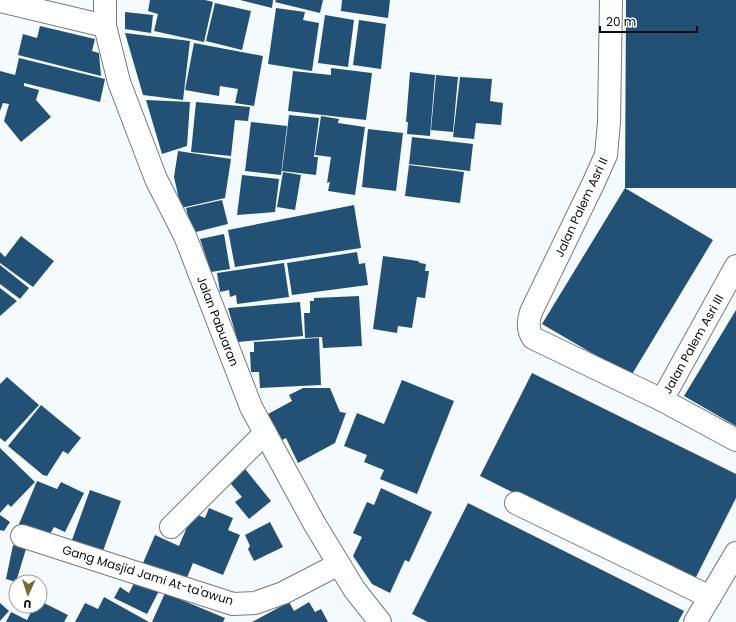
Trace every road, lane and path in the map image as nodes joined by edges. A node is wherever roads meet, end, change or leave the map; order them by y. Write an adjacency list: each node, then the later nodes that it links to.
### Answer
1 (105, 0): 4 (street, Jalan Pabuaran)
2 (611, 0): 6 (street, Jalan Palem Asri II)
3 (0, 1): 4 (street)
4 (106, 26): 7 (street, Jalan Pabuaran)
5 (736, 266): 6 (street, Jalan Palem Asri III)
6 (662, 400): 8 (street)
7 (265, 433): 10 (street); 13 (street, Jalan Pabuaran)
8 (736, 440)
9 (516, 503): 14 (street)
10 (171, 527)
11 (22, 536): 13 (street, Gang Masjid Jami At-ta'awun)
12 (736, 553): 14 (street)
13 (339, 564): 15 (street, Jalan Pabuaran)
14 (710, 597): 16 (street)
15 (380, 622)
16 (695, 622)

